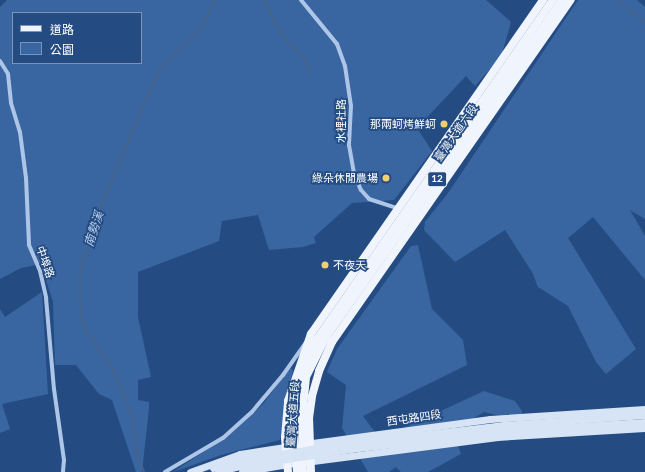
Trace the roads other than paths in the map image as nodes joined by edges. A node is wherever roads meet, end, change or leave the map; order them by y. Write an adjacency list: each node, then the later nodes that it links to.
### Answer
1 (301, 0): 7 (street, 水裡社路)
2 (543, 0): 7 (main road, 臺灣大道六段 / 12)
3 (553, 0): 7 (main road, 臺灣大道六段 / 12)
4 (562, 0): 8 (main road, 臺灣大道六段 / 12)
5 (571, 0): 8 (main road, 臺灣大道六段 / 12)
6 (0, 61): 24 (street, 中埠路)
7 (400, 210): 8 (street, 水裡社路); 9 (main road, 臺灣大道六段 / 12)
8 (413, 219): 10 (main road, 臺灣大道六段 / 12); 11 (main road, 臺灣大道六段 / 12)
9 (313, 338): 20 (main road, 臺灣大道五段 / 12); 25 (street)
10 (324, 357): 20 (main road, 臺灣大道五段 / 12)
11 (314, 358): 20 (main road, 臺灣大道五段 / 12)
12 (645, 409): 15 (street, 西屯路四段)
13 (645, 415): 16 (street, 西屯路四段)
14 (645, 422): 18 (street, 西屯路四段)
15 (461, 424): 16 (street); 20 (street, 西屯路四段)
16 (504, 425): 21 (street, 西屯路四段)
17 (645, 428): 19 (street)
18 (464, 436): 19 (street); 21 (street, 西屯路四段)
19 (497, 437): 23 (street)
20 (297, 445): 23 (main road, 臺灣大道五段 / 12); 23 (main road, 臺灣大道五段 / 12); 26 (street, 西屯路四段)
21 (358, 445): 22 (street, 西屯路四段, bridge)
22 (234, 464): 27 (street, 西屯路四段); 28 (street, 西屯路四段)
23 (296, 464): 29 (street); 30 (main road, 臺灣大道五段 / 12); 31 (main road, 臺灣大道五段 / 12); 32 (main road, 臺灣大道五段 / 12)
24 (63, 472)
25 (166, 472)
26 (190, 472)
27 (200, 472)
28 (218, 472)
29 (242, 472)
30 (297, 472)
31 (303, 472)
32 (311, 472)

